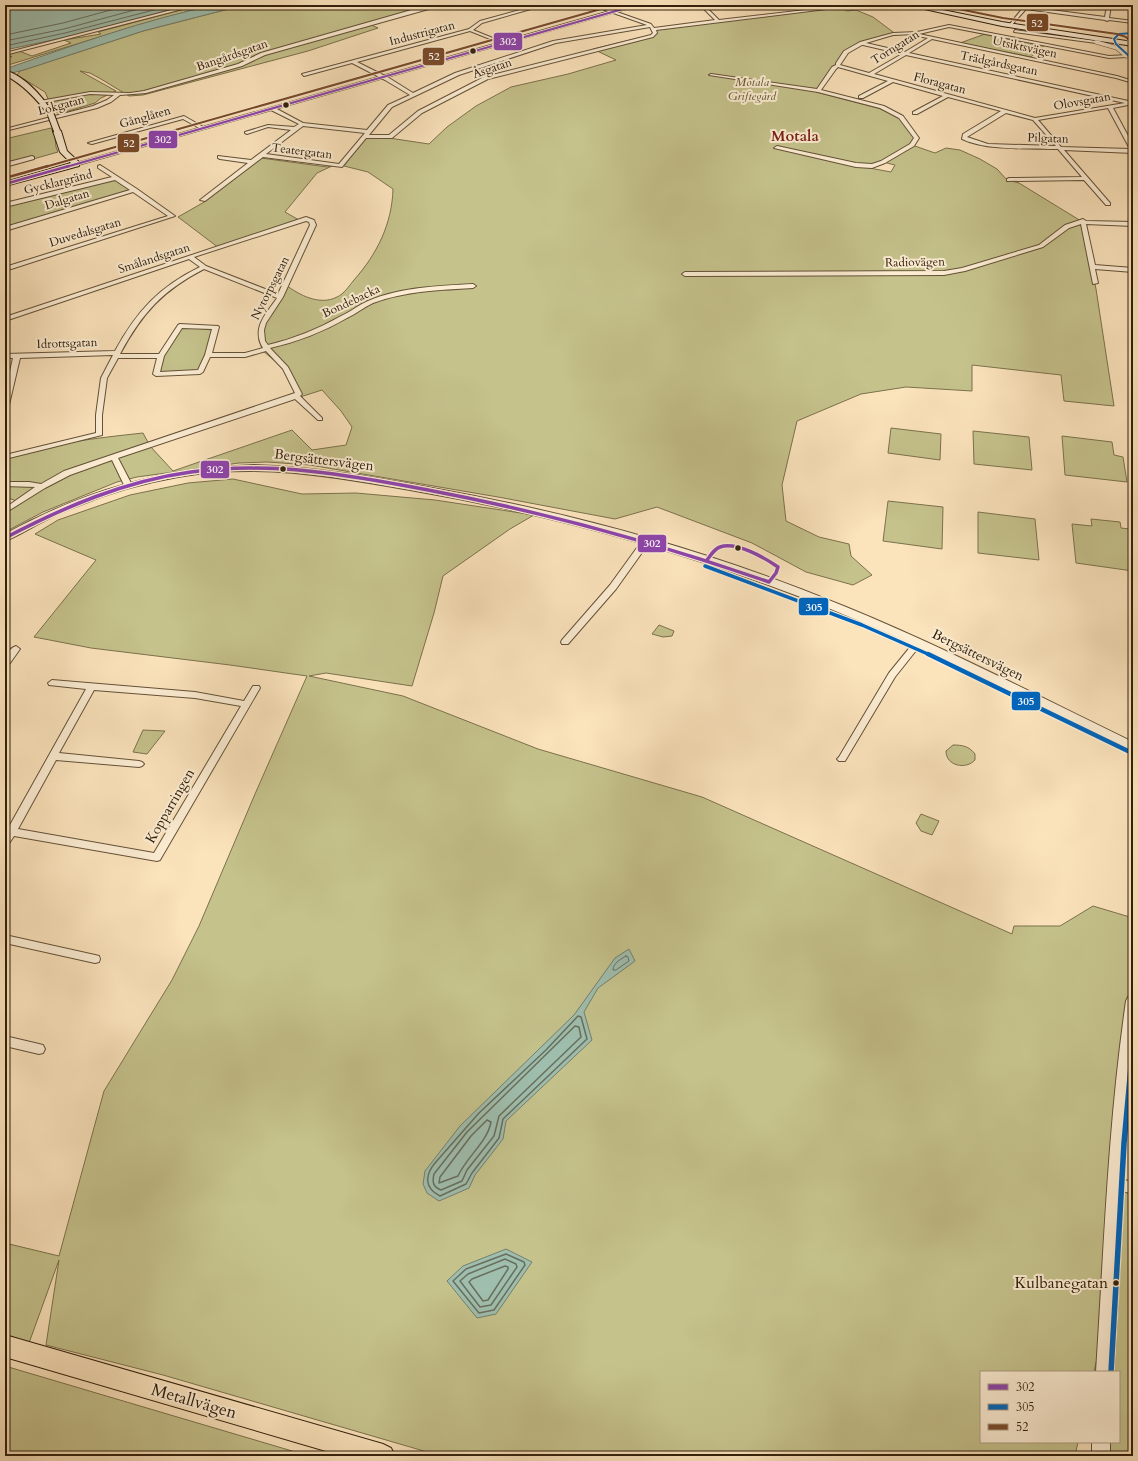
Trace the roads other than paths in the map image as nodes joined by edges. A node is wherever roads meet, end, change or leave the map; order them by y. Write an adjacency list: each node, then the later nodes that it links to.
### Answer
1 (196, 5): 40 (street)
2 (432, 5): 14 (street, Bangårdsgatan)
3 (441, 5): 14 (street, Bangårdsgatan)
4 (543, 5): 22 (street, Industrigatan)
5 (593, 5): 16 (street)
6 (637, 5): 16 (street)
7 (702, 5): 18 (street)
8 (909, 5): 21 (main road)
9 (1002, 5): 13 (street)
10 (1109, 5): 17 (street)
11 (1121, 5): 12 (street)
12 (1133, 6)
13 (1026, 7): 17 (street); 21 (street)
14 (427, 8): 56 (street, Bangårdsgatan)
15 (832, 8): 18 (street)
16 (613, 12): 20 (street); 32 (street)
17 (1107, 20): 19 (street)
18 (718, 22): 20 (street)
19 (1133, 22)
20 (652, 27): 26 (street); 37 (street, Åsgatan)
21 (1010, 28): 25 (main road)
22 (470, 30): 32 (street); 42 (street, Industrigatan)
23 (1015, 31): 25 (street)
24 (913, 34): 27 (street, Utsiktsvägen); 33 (street); 36 (street)
25 (1052, 34): 28 (main road); 36 (street)
26 (578, 38): 30 (street); 43 (street)
27 (930, 38): 39 (street, Torngatan); 54 (street, Utsiktsvägen)
28 (1096, 39): 31 (main road); 41 (street)
29 (1133, 39): 31 (main road)
30 (585, 41)
31 (1122, 41): 34 (main road); 38 (main road)
32 (503, 44): 52 (street)
33 (862, 44): 39 (street, Trädgårdsgatan); 45 (street)
34 (1133, 44)
35 (591, 45): 37 (street)
36 (1047, 45): 41 (street)
37 (598, 48): 47 (street, Åsgatan)
38 (1133, 52)
39 (905, 53): 49 (street, Torngatan); 61 (street, Trädgårdsgatan)
40 (5, 54)
41 (1126, 56)
42 (353, 62): 50 (street, Industrigatan); 52 (street)
43 (493, 62): 44 (street); 57 (street)
44 (499, 65)
45 (838, 66): 49 (street, Floragatan); 55 (street)
46 (505, 68): 47 (street)
47 (511, 71): 72 (street, Åsgatan)
48 (5, 72): 60 (main road)
49 (871, 74): 53 (street, Floragatan)
50 (304, 75)
51 (711, 75): 55 (street)
52 (384, 78): 57 (street); 63 (street)
53 (893, 80): 58 (street, Floragatan); 59 (street)
54 (1133, 82)
55 (818, 91): 74 (street)
56 (120, 93): 60 (street, Bangårdsgatan); 69 (street, Lokgatan)
57 (413, 95): 72 (street)
58 (948, 95): 64 (street, Floragatan); 65 (street)
59 (861, 97)
60 (42, 102): 81 (main road, bridge)
61 (1132, 103): 62 (street, Olovsgatan)
62 (1110, 107): 66 (street, Olovsgatan); 76 (street)
63 (273, 109): 67 (street); 68 (street)
64 (1005, 111): 66 (street, Floragatan); 75 (street, Pilgatan)
65 (915, 113)
66 (1035, 120): 75 (street)
67 (302, 124): 70 (street); 72 (street, Åsgatan)
68 (203, 128): 73 (street, Gånglåten); 81 (street)
69 (5, 130)
70 (295, 130): 71 (street); 77 (street)
71 (247, 133)
72 (367, 134): 77 (street, Teatergatan)
73 (90, 143)
74 (777, 148)
75 (1059, 148): 76 (street, Pilgatan); 85 (street)
76 (1133, 150)
77 (261, 155): 80 (street)
78 (220, 157): 80 (street)
79 (32, 158): 82 (street)
80 (252, 162): 89 (street)
81 (76, 164): 87 (main road)
82 (5, 165)
83 (100, 167): 84 (street)
84 (116, 178): 88 (street); 91 (street, Gycklargränd)
85 (1085, 178): 86 (street); 90 (street)
86 (1009, 180)
87 (5, 184)
88 (135, 190): 95 (street, Dalgatan); 98 (street, Duvedalsgatan)
89 (203, 200)
90 (1108, 204)
91 (5, 205)
92 (309, 220): 96 (street, Smålandsgatan); 104 (street, Nytorpsgatan)
93 (1083, 222): 94 (street, Radiovägen); 99 (street); 101 (street, Radiovägen)
94 (1133, 224)
95 (5, 229)
96 (190, 257): 97 (street); 105 (street, Smålandsgatan)
97 (204, 267): 104 (street); 107 (street)
98 (5, 268)
99 (1092, 268): 100 (street); 102 (street)
100 (1133, 270)
101 (685, 274)
102 (1095, 283)
103 (473, 286): 106 (street, Bondebacka)
104 (280, 297): 106 (street, Nytorpsgatan)
105 (5, 319)
106 (266, 348): 108 (street); 112 (street)
107 (116, 354): 110 (street, Idrottsgatan); 111 (street, Idrottsgatan); 115 (street)
108 (208, 355): 111 (street); 111 (street)
109 (5, 356): 110 (street, Idrottsgatan)
110 (17, 356): 113 (street)
111 (161, 356)
112 (296, 396): 114 (street); 116 (street)
113 (5, 409)
114 (320, 419)
115 (5, 457)
116 (114, 457): 118 (street); 119 (street)
117 (5, 484): 119 (street)
118 (128, 485): 121 (street, Bergsättersvägen); 122 (street, Bergsättersvägen)
119 (42, 486): 120 (street)
120 (5, 511)
121 (5, 538)
122 (647, 540): 123 (street); 124 (street, Bergsättersvägen)
123 (566, 642)
124 (918, 643): 131 (street, Bergsättersvägen); 133 (street, Bergsättersvägen)
125 (16, 649): 126 (street)
126 (5, 664)
127 (52, 683): 128 (street)
128 (91, 687): 130 (street); 132 (street)
129 (256, 688): 130 (street, Kopparringen)
130 (246, 704): 135 (street, Kopparringen)
131 (1133, 747)
132 (53, 756): 134 (street); 135 (street)
133 (842, 759)
134 (139, 764)
135 (12, 832): 136 (street)
136 (5, 842)
137 (5, 939): 138 (street)
138 (95, 959)
139 (1133, 1001): 142 (street)
140 (5, 1041): 141 (street)
141 (39, 1049)
142 (1116, 1184): 143 (street); 145 (street)
143 (1133, 1188)
144 (5, 1346): 147 (main road, Metallvägen)
145 (1105, 1371)
146 (1101, 1443): 148 (street)
147 (383, 1456)
148 (1101, 1456)

